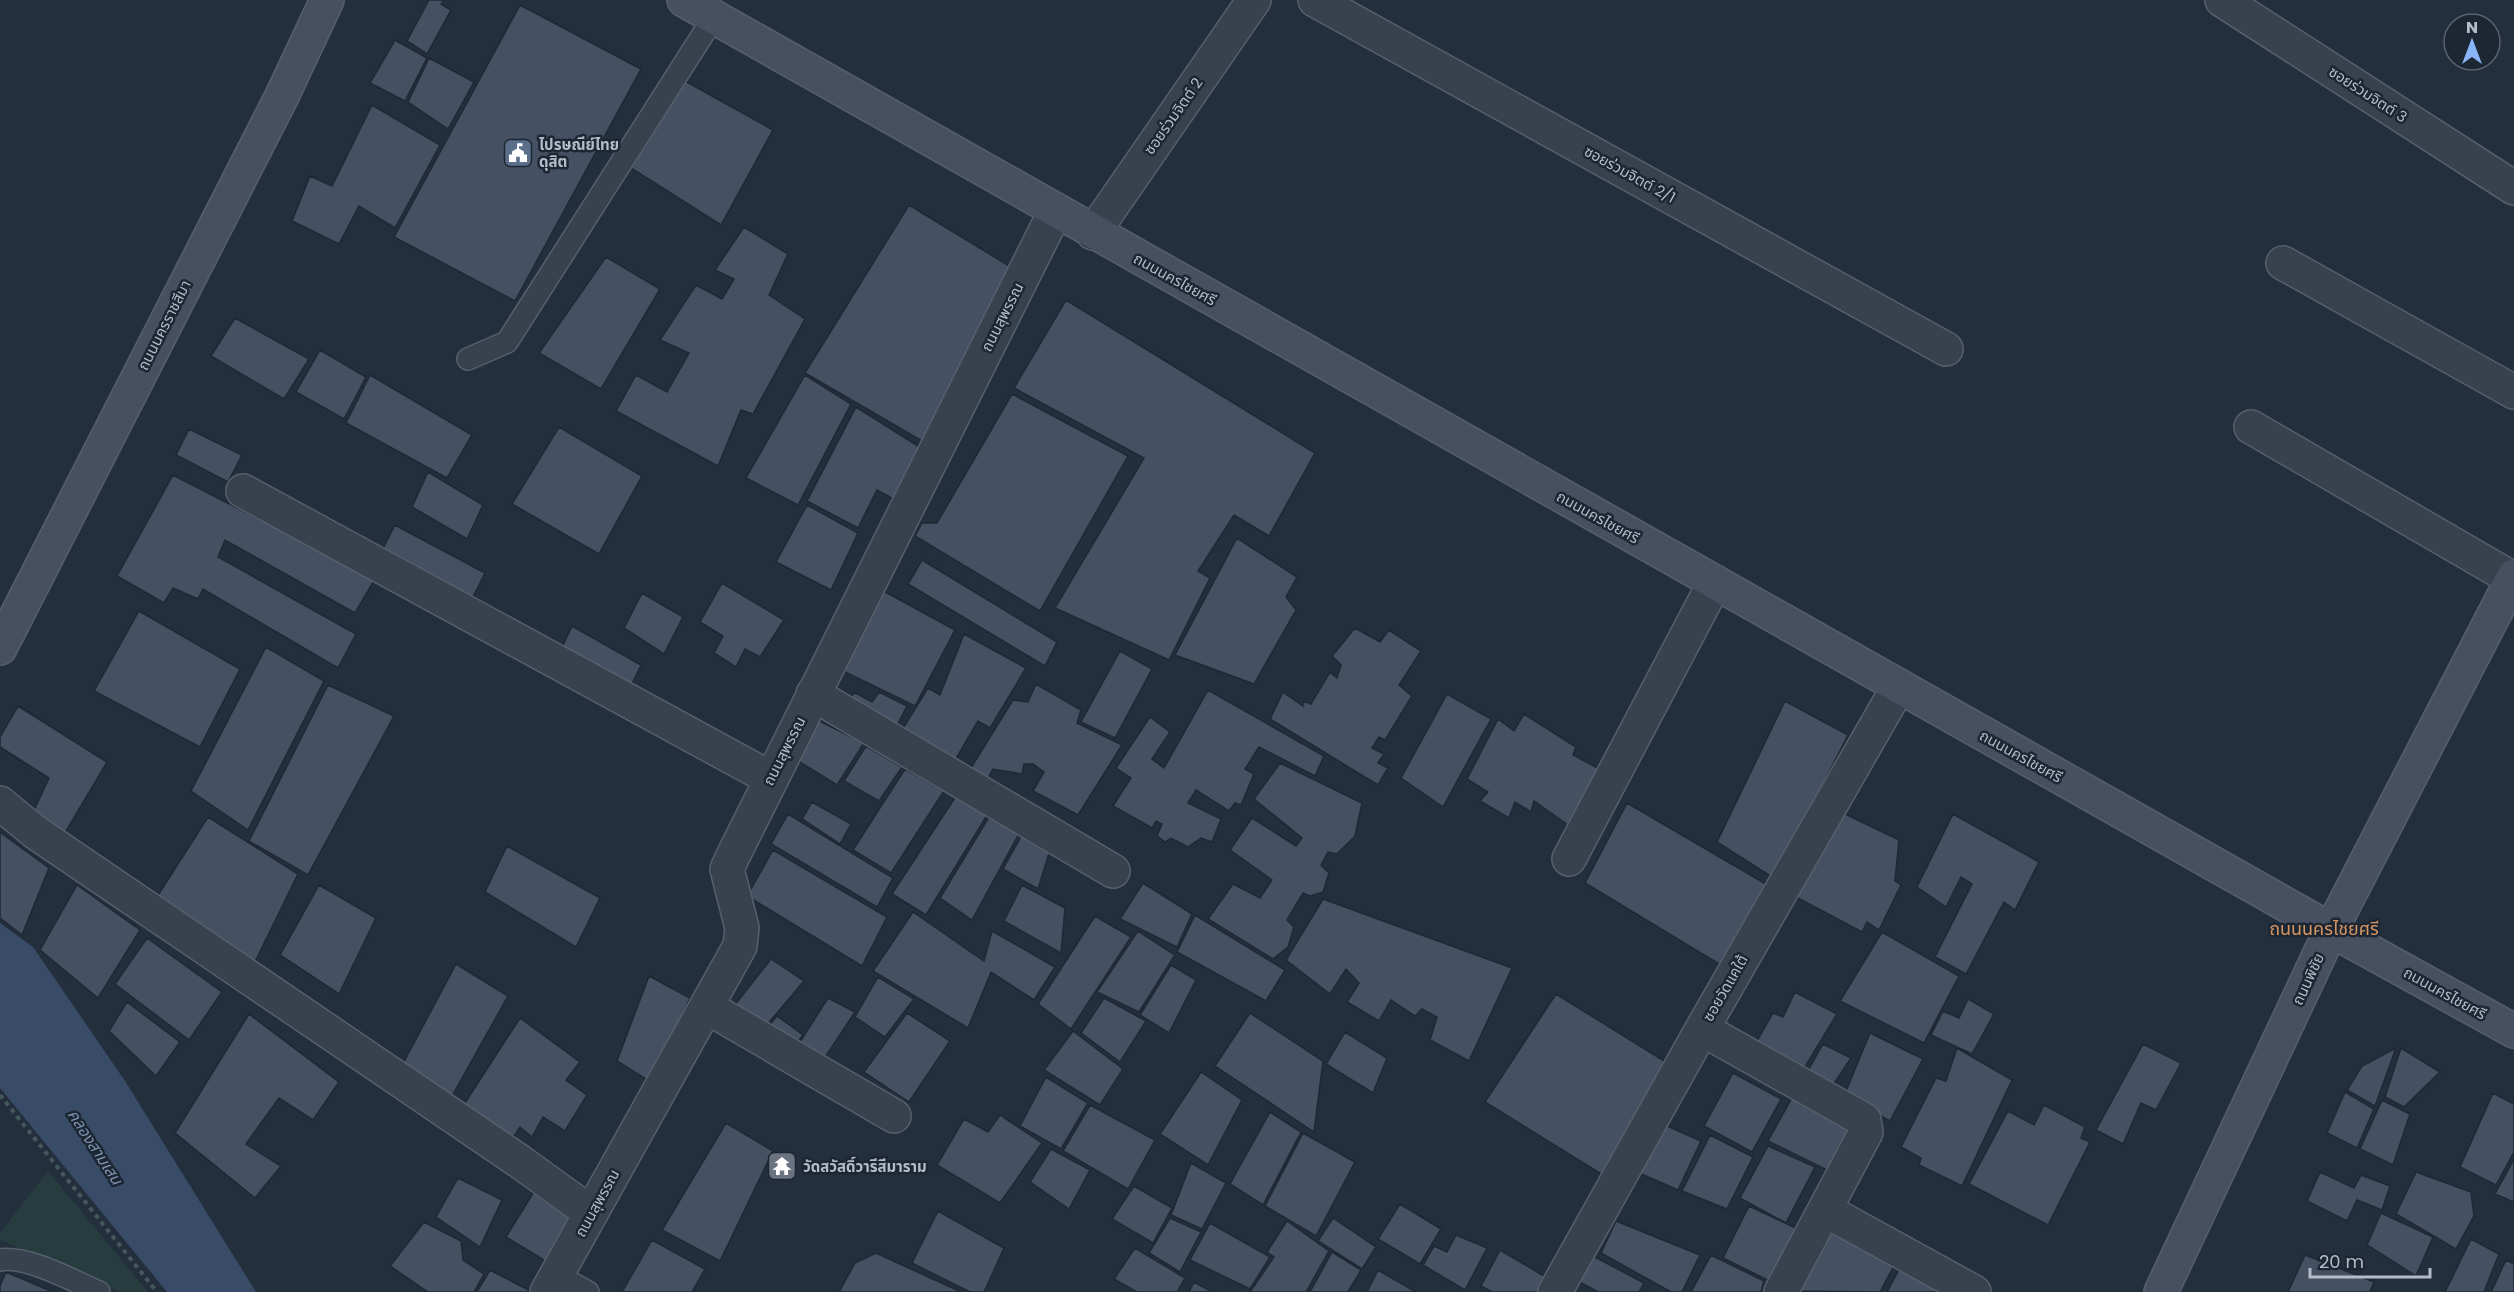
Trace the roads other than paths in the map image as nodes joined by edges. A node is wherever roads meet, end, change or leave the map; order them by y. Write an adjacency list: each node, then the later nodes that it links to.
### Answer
1 (327, 0): 18 (main road, ถนนนครราชสีมา)
2 (684, 0): 6 (main road, ถนนนครไชยศรี)
3 (1254, 0): 9 (street, ซอยร่วมจิตต์ 2)
4 (1315, 0): 11 (street, ซอยร่วมจิตต์ 2/1)
5 (2222, 0): 7 (street, ซอยร่วมจิตต์ 3)
6 (714, 17): 8 (main road, ถนนนครไชยศรี); 12 (lane)
7 (2514, 188)
8 (1056, 210): 9 (main road, ถนนนครไชยศรี); 20 (street, ถนนสุพรรณ)
9 (1093, 233): 17 (main road, ถนนนครไชยศรี)
10 (2283, 263): 13 (street)
11 (1946, 349)
12 (468, 359)
13 (2514, 392)
14 (2251, 428): 16 (street)
15 (243, 491): 21 (street)
16 (2513, 577): 25 (main road, ถนนพิชัย)
17 (1714, 582): 19 (main road, ถนนนครไชยศรี); 23 (street)
18 (0, 648)
19 (1899, 686): 25 (main road, ถนนนครไชยศรี); 27 (street, ซอยวัดแคใต้)
20 (813, 694): 21 (street, ถนนสุพรรณ); 24 (street)
21 (770, 778): 26 (street, ถนนสุพรรณ)
22 (0, 803): 31 (street)
23 (1569, 859)
24 (1113, 871)
25 (2331, 930): 28 (main road, ถนนนครไชยศรี); 39 (main road, ถนนพิชัย)
26 (707, 1007): 29 (street); 31 (street, ถนนสุพรรณ)
27 (1702, 1029): 30 (street); 36 (street, ซอยวัดแคใต้)
28 (2514, 1031)
29 (894, 1116)
30 (1825, 1210): 37 (street); 38 (street)
31 (591, 1213): 33 (street, ถนนสุพรรณ)
32 (0, 1260): 34 (lane)
33 (552, 1283): 35 (lane)
34 (99, 1292)
35 (588, 1292)
36 (1555, 1292)
37 (1781, 1292)
38 (1974, 1292)
39 (2162, 1292)

